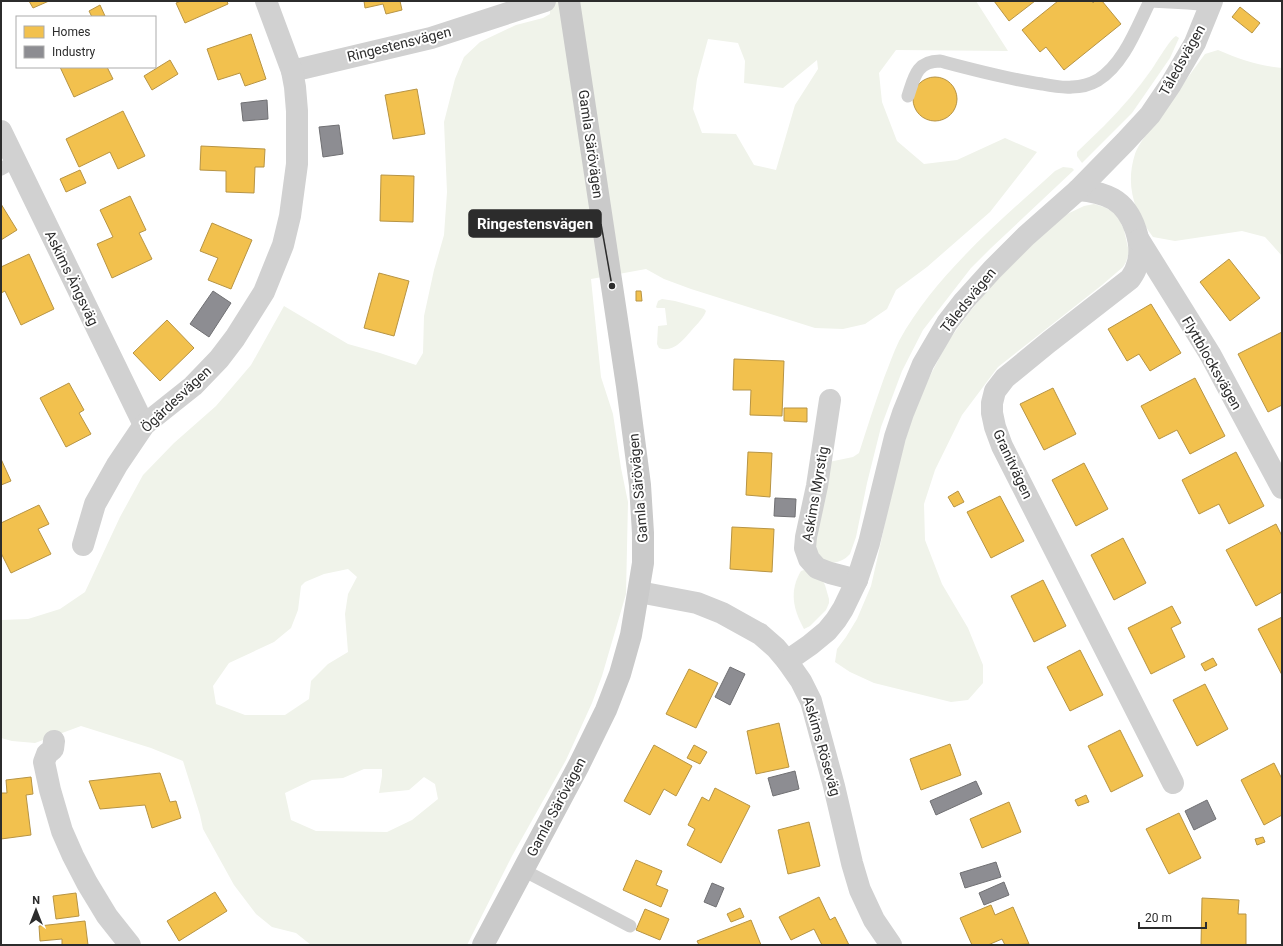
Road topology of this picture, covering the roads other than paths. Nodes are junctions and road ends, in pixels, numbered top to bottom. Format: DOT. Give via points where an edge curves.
graph roads {
  1 [pos="266,1"];
  2 [pos="569,1"];
  3 [pos="533,3"];
  4 [pos="1211,3"];
  5 [pos="292,71"];
  6 [pos="908,96"];
  7 [pos="1,131"];
  8 [pos="8,165"];
  9 [pos="1078,190"];
  10 [pos="1139,240"];
  11 [pos="830,400"];
  12 [pos="144,425"];
  13 [pos="1282,488"];
  14 [pos="83,545"];
  15 [pos="857,580"];
  16 [pos="639,592"];
  17 [pos="787,661"];
  18 [pos="54,741"];
  19 [pos="1173,783"];
  20 [pos="523,870"];
  21 [pos="630,926"];
  22 [pos="130,945"];
  23 [pos="483,945"];
  24 [pos="891,945"];
  1 -- 5 [label="street, Ögärdesvägen"];
  2 -- 16 [label="street, Gamla Särövägen" via="640,485 643,563"];
  3 -- 5 [label="street, Ringestensvägen" via="431,38"];
  4 -- 6 [label="lane" via="1150,1 1119,59 1098,80 1085,85 1074,88 1019,81 935,61 922,66 918,71"];
  4 -- 9 [label="street, Tåledsvägen" via="1195,43 1150,115"];
  5 -- 12 [label="street, Ögärdesvägen" via="297,111 294,191 283,245 268,284 253,311 218,359 193,386"];
  7 -- 8 [label="street, Askims Ängsväg"];
  8 -- 12 [label="street, Askims Ängsväg"];
  9 -- 10 [label="street, Granitvägen" via="1090,191 1115,200 1132,220"];
  9 -- 15 [label="street, Tåledsvägen" via="992,270 947,323 933,347 914,386 895,437"];
  10 -- 13 [label="street, Flyttblocksvägen" via="1210,354"];
  10 -- 19 [label="street, Granitvägen" via="1139,258 1130,279 1005,378 995,392 992,413 1002,446"];
  11 -- 15 [label="street, Askims Myrstig" via="805,548 809,559 817,568"];
  12 -- 14 [label="street, Ögärdesvägen" via="95,504"];
  15 -- 17 [label="street, Tåledsvägen" via="844,609 827,631"];
  16 -- 17 [label="street, Askims Röseväg" via="697,603 722,613 760,634"];
  16 -- 20 [label="street, Gamla Särövägen" via="620,674 606,710"];
  17 -- 24 [label="street, Askims Röseväg" via="811,701 860,890 874,920"];
  18 -- 22 [label="street" via="53,749 47,754 44,762 62,831 87,883 107,916"];
  20 -- 21 [label="lane"];
  20 -- 23 [label="street, Gamla Särövägen"];
}
